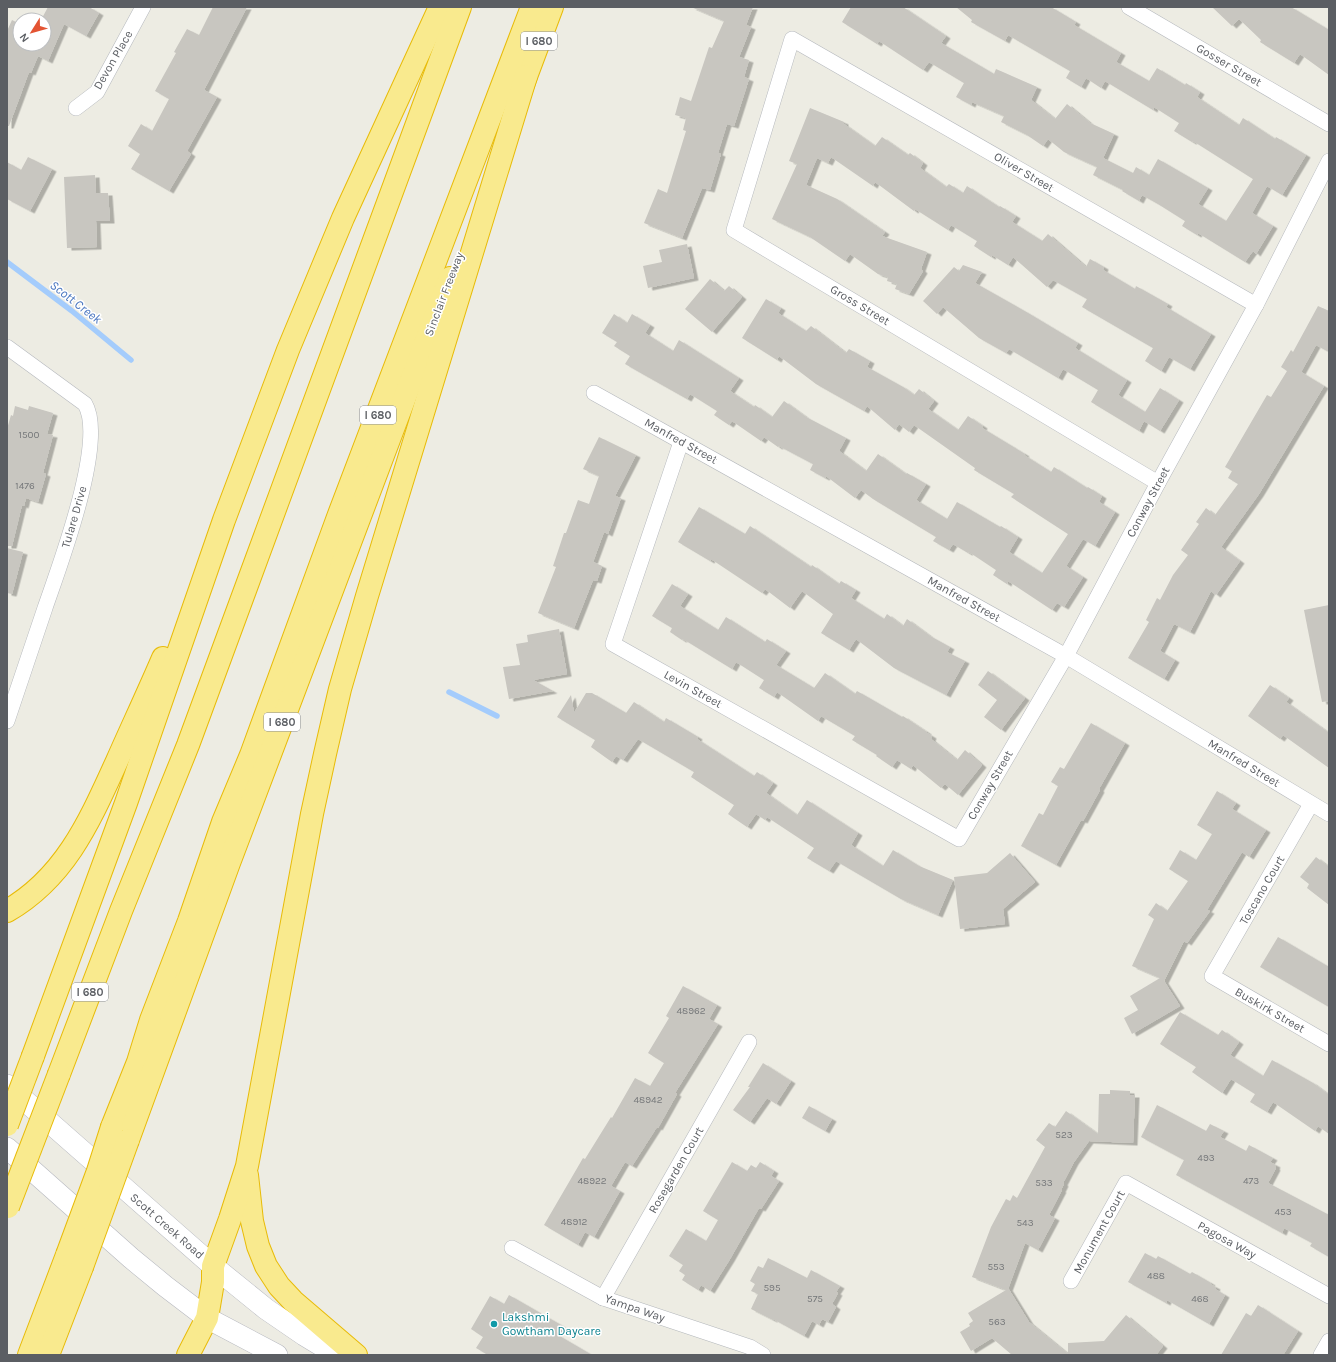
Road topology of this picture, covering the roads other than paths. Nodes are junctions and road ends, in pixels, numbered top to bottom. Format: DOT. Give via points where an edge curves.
graph roads {
  1 [pos="143,7"];
  2 [pos="440,7"];
  3 [pos="460,7"];
  4 [pos="532,7"];
  5 [pos="552,7"];
  6 [pos="1129,7"];
  7 [pos="792,39"];
  8 [pos="526,76"];
  9 [pos="76,108"];
  10 [pos="1329,124"];
  11 [pos="1329,161"];
  12 [pos="1256,305"];
  13 [pos="7,347"];
  14 [pos="594,393"];
  15 [pos="681,442"];
  16 [pos="1158,483"];
  17 [pos="224,520"];
  18 [pos="1066,656"];
  19 [pos="7,721"];
  20 [pos="1311,804"];
  21 [pos="1329,814"];
  22 [pos="959,838"];
  23 [pos="7,911"];
  24 [pos="1212,976"];
  25 [pos="749,1042"];
  26 [pos="1329,1044"];
  27 [pos="7,1085"];
  28 [pos="7,1125"];
  29 [pos="120,1134"];
  30 [pos="7,1148"];
  31 [pos="247,1166"];
  32 [pos="1126,1183"];
  33 [pos="7,1208"];
  34 [pos="512,1248"];
  35 [pos="74,1261"];
  36 [pos="212,1266"];
  37 [pos="1071,1281"];
  38 [pos="1329,1296"];
  39 [pos="603,1298"];
  40 [pos="206,1318"];
  41 [pos="1329,1341"];
  42 [pos="29,1355"];
  43 [pos="48,1355"];
  44 [pos="188,1355"];
  45 [pos="277,1355"];
  46 [pos="337,1355"];
  47 [pos="356,1355"];
  48 [pos="763,1355"];
  49 [pos="1321,1355"];
  1 -- 9 [label="street, Devon Place" via="97,92"];
  2 -- 17 [label="highway" via="317,278"];
  3 -- 33 [label="highway, I 680, bridge" via="188,745"];
  4 -- 29 [label="highway, I 680" via="338,517 251,755 223,822 151,1020"];
  5 -- 8 [label="highway, Sinclair Freeway / I 680"];
  6 -- 10 [label="street, Gosser Street"];
  7 -- 12 [label="street, Oliver Street"];
  7 -- 16 [label="street, Gross Street" via="734,230"];
  8 -- 29 [label="highway, Sinclair Freeway / I 680" via="228,863 166,1037"];
  8 -- 31 [label="highway" via="340,689 312,814"];
  11 -- 12 [label="street, Conway Street"];
  12 -- 16 [label="street, Conway Street"];
  13 -- 19 [label="street, Tulare Drive" via="85,404 90,411 91,429 88,461 76,517"];
  14 -- 15 [label="street, Manfred Street"];
  15 -- 18 [label="street, Manfred Street"];
  15 -- 22 [label="street, Levin Street" via="614,644"];
  16 -- 18 [label="street, Conway Street"];
  17 -- 23 [label="highway" via="86,828 54,873 28,897"];
  17 -- 28 [label="highway, bridge" via="126,803"];
  18 -- 20 [label="street, Manfred Street"];
  18 -- 22 [label="street, Conway Street"];
  20 -- 21 [label="street, Manfred Street"];
  20 -- 24 [label="street, Toscano Court"];
  24 -- 26 [label="street, Buskirk Street"];
  25 -- 39 [label="street, Rosegarden Court"];
  27 -- 36 [label="main road, Scott Creek Road"];
  29 -- 35 [label="highway, I 680, bridge"];
  30 -- 40 [label="main road" via="131,1258"];
  31 -- 36 [label="highway"];
  31 -- 47 [label="highway" via="252,1221 266,1266 293,1301"];
  32 -- 37 [label="street, Monument Court"];
  32 -- 38 [label="street, Pagosa Way"];
  34 -- 39 [label="street, Yampa Way"];
  35 -- 42 [label="highway, I 680"];
  35 -- 43 [label="highway, I 680"];
  36 -- 40 [label="highway" via="213,1282"];
  36 -- 46 [label="main road, Scott Creek Road" via="266,1309"];
  39 -- 48 [label="street, Yampa Way" via="750,1347"];
  40 -- 44 [label="highway"];
  40 -- 45 [label="main road"];
  41 -- 49 [label="street"];
}
